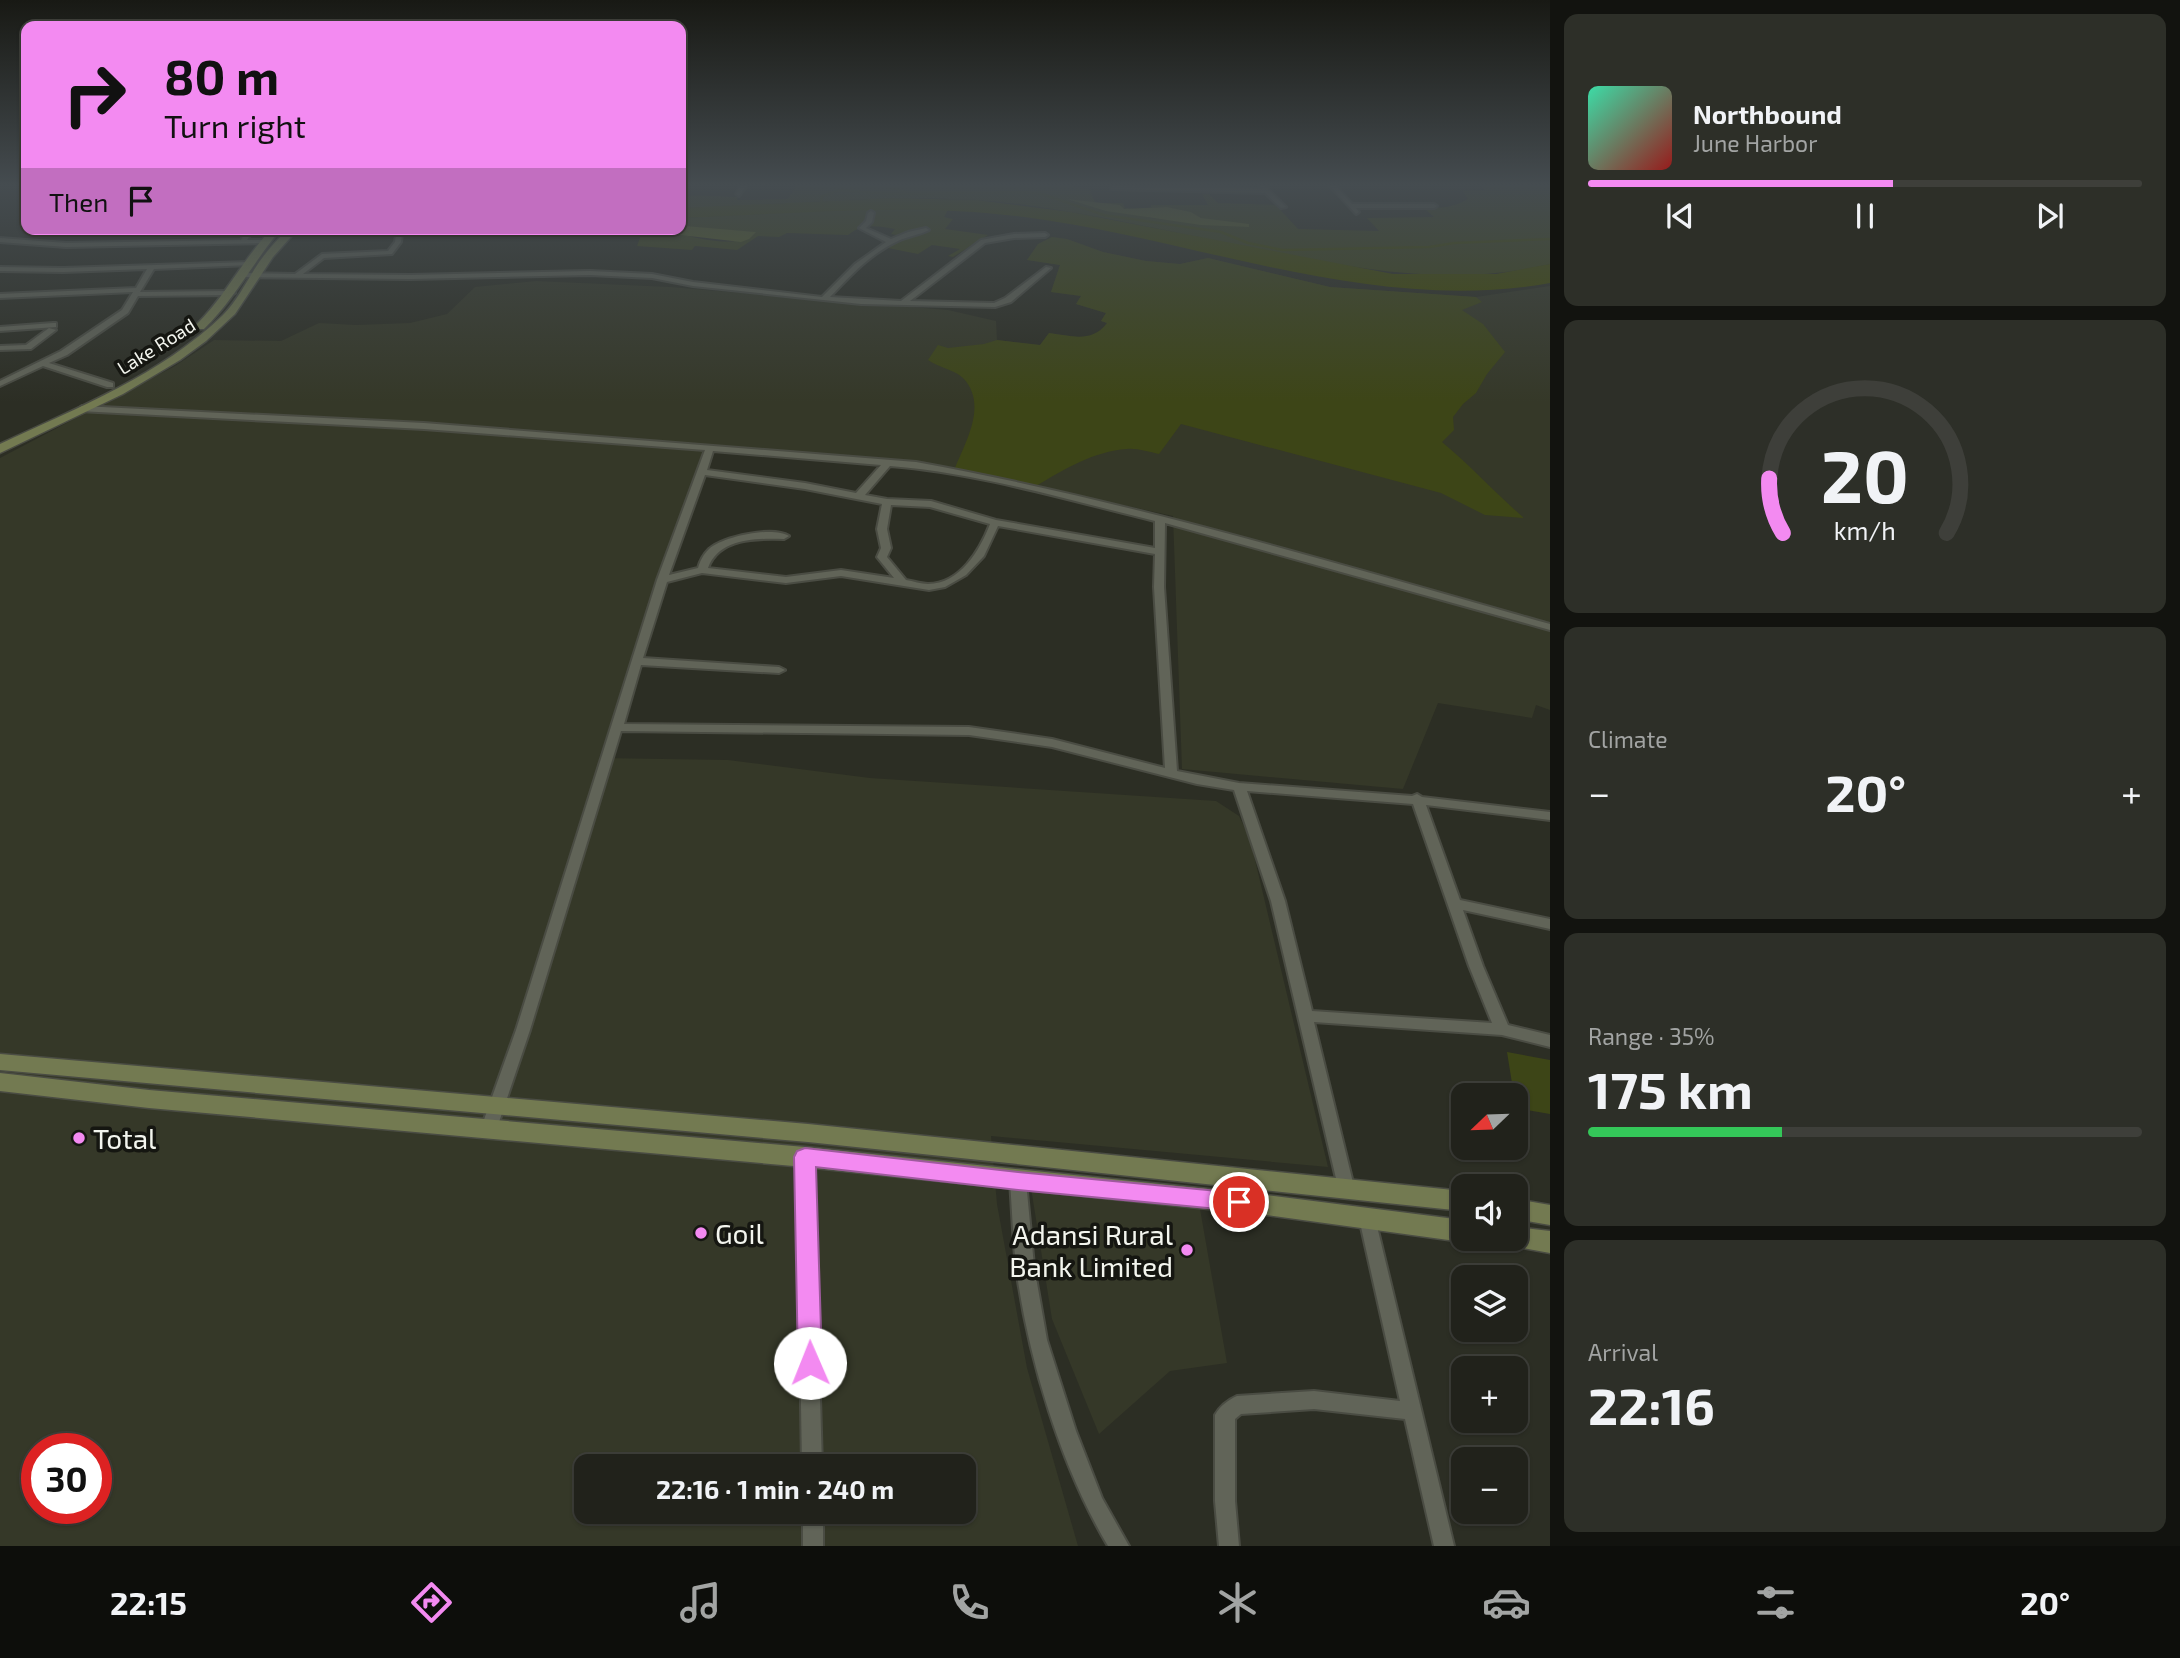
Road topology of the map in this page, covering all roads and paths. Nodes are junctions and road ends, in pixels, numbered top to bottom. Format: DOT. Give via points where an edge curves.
graph roads {
  1 [pos="255,258"];
  2 [pos="262,258"];
  3 [pos="318,258"];
  4 [pos="870,258"];
  5 [pos="961,258"];
  6 [pos="152,267"];
  7 [pos="1048,268"];
  8 [pos="0,269"];
  9 [pos="249,271"];
  10 [pos="297,275"];
  11 [pos="138,292"];
  12 [pos="231,293"];
  13 [pos="0,296"];
  14 [pos="824,299"];
  15 [pos="904,302"];
  16 [pos="0,329"];
  17 [pos="0,348"];
  18 [pos="44,364"];
  19 [pos="0,384"];
  20 [pos="110,385"];
  21 [pos="82,409"];
  22 [pos="0,440"];
  23 [pos="710,448"];
  24 [pos="0,449"];
  25 [pos="887,463"];
  26 [pos="703,472"];
  27 [pos="859,496"];
  28 [pos="887,502"];
  29 [pos="1160,519"];
  30 [pos="995,523"];
  31 [pos="784,536"];
  32 [pos="1160,552"];
  33 [pos="702,570"];
  34 [pos="662,580"];
  35 [pos="901,581"];
  36 [pos="1550,627"];
  37 [pos="636,661"];
  38 [pos="779,670"];
  39 [pos="617,727"];
  40 [pos="1171,772"];
  41 [pos="1239,787"];
  42 [pos="1417,798"];
  43 [pos="1550,816"];
  44 [pos="1455,904"];
  45 [pos="1550,924"];
  46 [pos="1306,1016"];
  47 [pos="1502,1029"];
  48 [pos="1550,1041"];
  49 [pos="0,1062"];
  50 [pos="0,1083"];
  51 [pos="493,1117"];
  52 [pos="805,1157"];
  53 [pos="1018,1181"];
  54 [pos="1346,1187"];
  55 [pos="1451,1200"];
  56 [pos="1528,1211"];
  57 [pos="1550,1215"];
  58 [pos="1367,1218"];
  59 [pos="1451,1229"];
  60 [pos="1528,1239"];
  61 [pos="1550,1242"];
  62 [pos="1411,1411"];
  63 [pos="812,1454"];
  64 [pos="813,1524"];
  65 [pos="813,1546"];
  66 [pos="1119,1546"];
  67 [pos="1229,1546"];
  68 [pos="1444,1546"];
  1 -- 9 [label="main road, Lake Road"];
  2 -- 9 [label="main road, Lake Road"];
  3 -- 10 [label="street"];
  4 -- 14 [label="street"];
  5 -- 15 [label="street"];
  6 -- 8 [label="street"];
  6 -- 9 [label="street"];
  6 -- 11 [label="street"];
  7 -- 15 [label="street" via="1008,300 995,304"];
  9 -- 10 [label="street"];
  9 -- 12 [label="main road, Lake Road"];
  9 -- 21 [label="main road, Lake Road" via="236,308 198,341"];
  10 -- 14 [label="street" via="653,275"];
  11 -- 12 [label="street"];
  11 -- 13 [label="street"];
  11 -- 18 [label="street" via="125,311"];
  12 -- 20 [label="main road, Lake Road" via="181,343"];
  14 -- 15 [label="street"];
  16 -- 17 [label="street" via="53,327 28,347"];
  18 -- 19 [label="street"];
  18 -- 20 [label="street"];
  20 -- 22 [label="main road, Lake Road"];
  21 -- 23 [label="street" via="424,426"];
  21 -- 24 [label="main road, Lake Road"];
  23 -- 25 [label="street"];
  23 -- 26 [label="street"];
  25 -- 27 [label="street"];
  25 -- 29 [label="street" via="972,475"];
  26 -- 27 [label="street"];
  26 -- 34 [label="street"];
  27 -- 28 [label="street"];
  28 -- 30 [label="street" via="930,504"];
  28 -- 35 [label="street" via="882,557"];
  29 -- 32 [label="street"];
  29 -- 36 [label="street"];
  30 -- 32 [label="street"];
  30 -- 35 [label="street" via="987,545 958,579 929,587"];
  31 -- 33 [label="street" via="733,541 706,557"];
  32 -- 40 [label="street"];
  33 -- 34 [label="street"];
  33 -- 35 [label="street" via="786,580 841,573"];
  34 -- 37 [label="street"];
  37 -- 38 [label="street"];
  37 -- 39 [label="street"];
  39 -- 40 [label="street" via="969,731 1052,743"];
  39 -- 51 [label="street"];
  40 -- 41 [label="street"];
  41 -- 42 [label="street"];
  41 -- 46 [label="street" via="1278,901"];
  42 -- 43 [label="street"];
  42 -- 44 [label="street"];
  44 -- 45 [label="street"];
  44 -- 47 [label="street"];
  46 -- 47 [label="street"];
  46 -- 54 [label="street"];
  47 -- 48 [label="street"];
  49 -- 51 [label="main road"];
  50 -- 51 [label="main road" via="149,1099"];
  51 -- 52 [label="main road"];
  51 -- 54 [label="main road" via="808,1133"];
  52 -- 53 [label="main road"];
  52 -- 63 [label="street"];
  53 -- 58 [label="main road"];
  53 -- 66 [label="street" via="1038,1340 1094,1504"];
  54 -- 55 [label="main road"];
  56 -- 57 [label="main road"];
  58 -- 59 [label="main road"];
  58 -- 62 [label="street"];
  60 -- 61 [label="main road"];
  62 -- 67 [label="street" via="1314,1399 1237,1405 1225,1415"];
  62 -- 68 [label="street"];
  64 -- 65 [label="street"];
}
